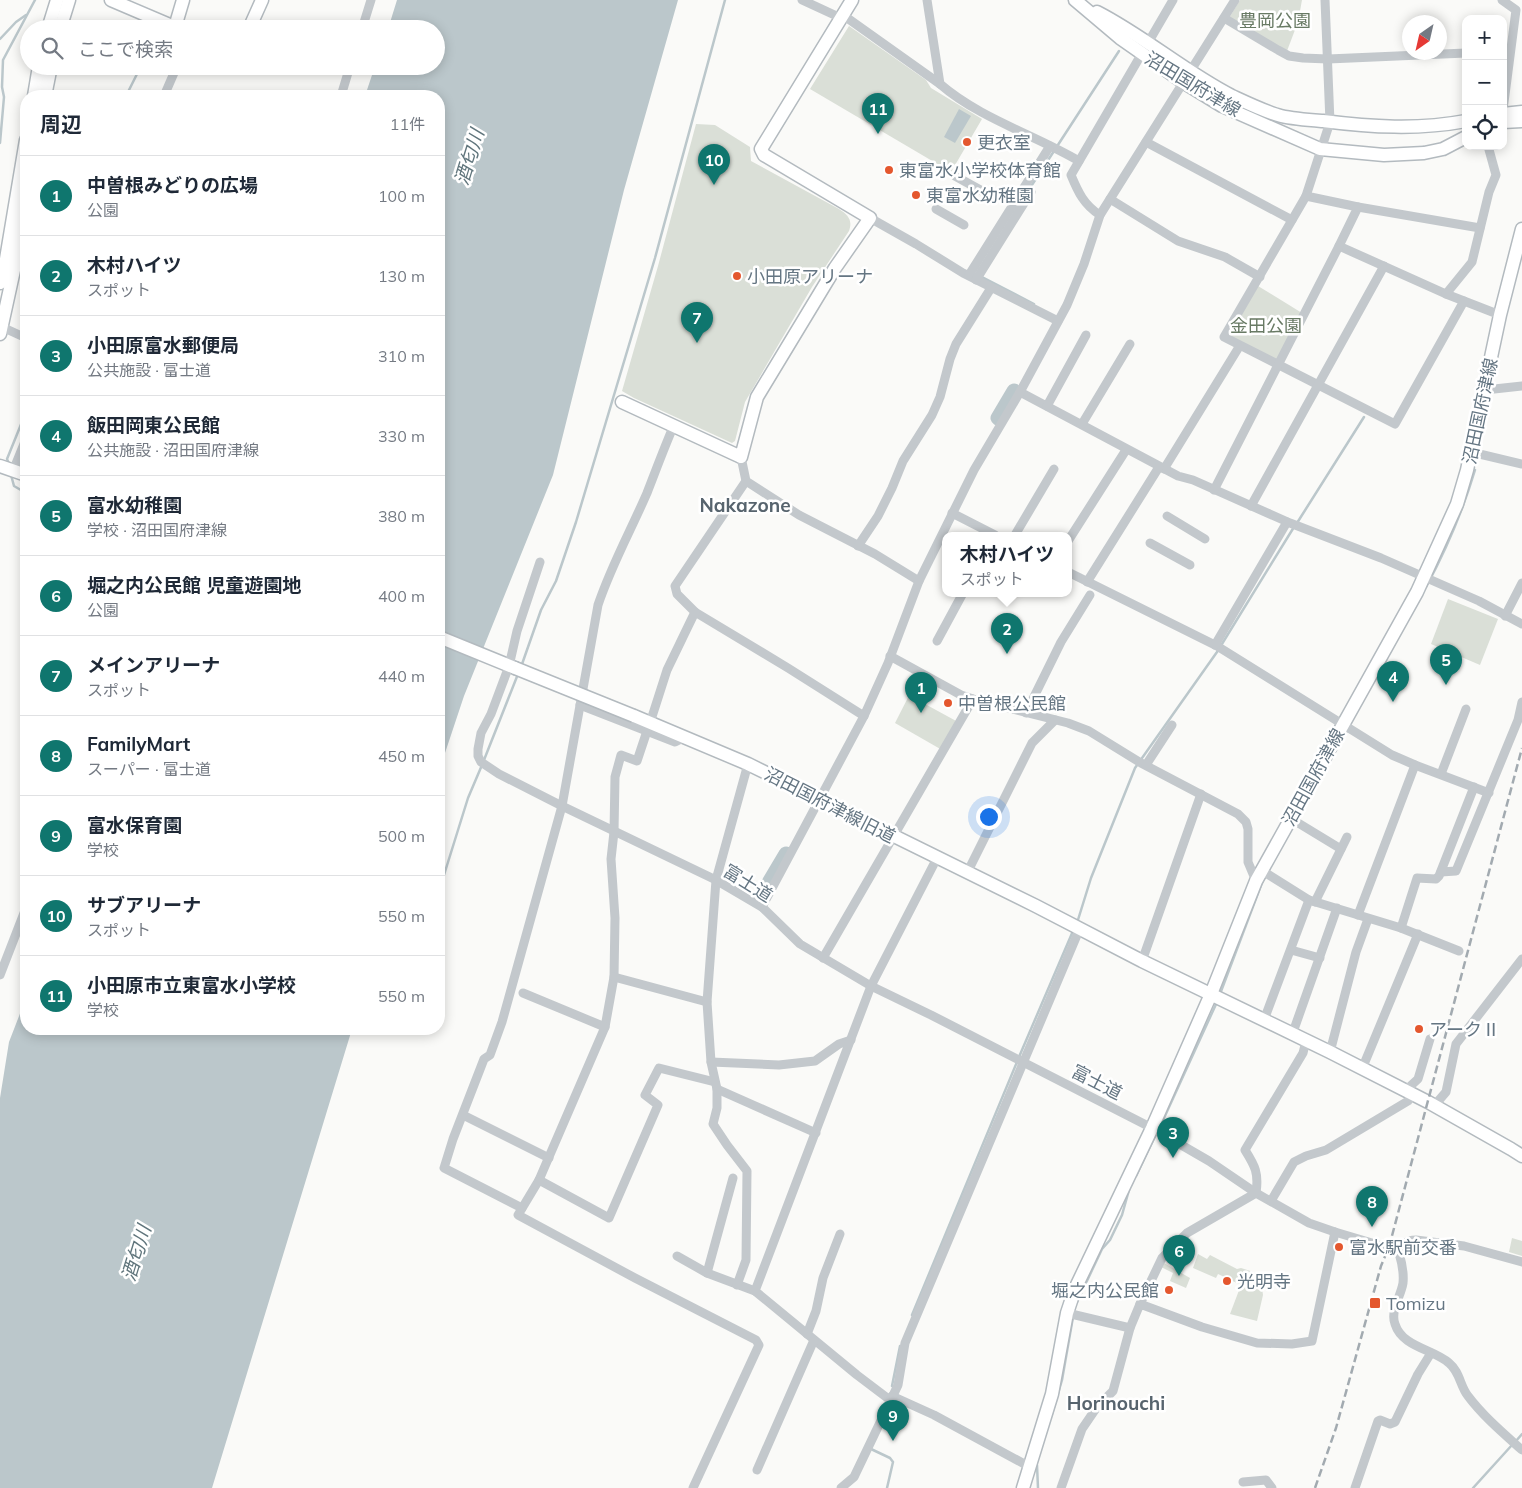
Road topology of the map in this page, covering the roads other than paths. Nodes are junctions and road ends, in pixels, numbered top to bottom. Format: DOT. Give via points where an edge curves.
graph roads {
  1 [pos="57,0"];
  2 [pos="69,0"];
  3 [pos="111,0"];
  4 [pos="182,0"];
  5 [pos="262,0"];
  6 [pos="371,0"];
  7 [pos="802,0"];
  8 [pos="852,0"];
  9 [pos="927,0"];
  10 [pos="1173,0"];
  11 [pos="1235,0"];
  12 [pos="1325,0"];
  13 [pos="1502,0"];
  14 [pos="1076,1"];
  15 [pos="842,17"];
  16 [pos="1224,18"];
  17 [pos="51,20"];
  18 [pos="63,20"];
  19 [pos="158,20"];
  20 [pos="178,20"];
  21 [pos="253,20"];
  22 [pos="365,20"];
  23 [pos="1145,49"];
  24 [pos="1508,52"];
  25 [pos="1462,53"];
  26 [pos="1328,59"];
  27 [pos="1190,71"];
  28 [pos="38,75"];
  29 [pos="49,75"];
  30 [pos="173,75"];
  31 [pos="347,75"];
  32 [pos="1183,82"];
  33 [pos="940,84"];
  34 [pos="35,90"];
  35 [pos="46,90"];
  36 [pos="167,90"];
  37 [pos="343,90"];
  38 [pos="1503,105"];
  39 [pos="1522,112"];
  40 [pos="1507,114"];
  41 [pos="1330,122"];
  42 [pos="1462,122"];
  43 [pos="1507,122"];
  44 [pos="1522,122"];
  45 [pos="1462,139"];
  46 [pos="1146,142"];
  47 [pos="1050,146"];
  48 [pos="1320,149"];
  49 [pos="1489,150"];
  50 [pos="1079,161"];
  51 [pos="20,176"];
  52 [pos="955,176"];
  53 [pos="984,192"];
  54 [pos="1031,192"];
  55 [pos="1306,196"];
  56 [pos="1110,198"];
  57 [pos="1358,207"];
  58 [pos="936,209"];
  59 [pos="1100,215"];
  60 [pos="870,218"];
  61 [pos="1292,220"];
  62 [pos="964,225"];
  63 [pos="1480,228"];
  64 [pos="1522,228"];
  65 [pos="20,237"];
  66 [pos="1339,246"];
  67 [pos="1384,266"];
  68 [pos="975,276"];
  69 [pos="1260,277"];
  70 [pos="0,283"];
  71 [pos="991,288"];
  72 [pos="1446,294"];
  73 [pos="1464,300"];
  74 [pos="1500,315"];
  75 [pos="1058,322"];
  76 [pos="1,330"];
  77 [pos="1086,335"];
  78 [pos="20,336"];
  79 [pos="1130,344"];
  80 [pos="1240,347"];
  81 [pos="1279,365"];
  82 [pos="1318,386"];
  83 [pos="1522,386"];
  84 [pos="1485,390"];
  85 [pos="1020,392"];
  86 [pos="622,402"];
  87 [pos="1047,406"];
  88 [pos="1082,424"];
  89 [pos="674,425"];
  90 [pos="1126,450"];
  91 [pos="1471,452"];
  92 [pos="20,453"];
  93 [pos="741,457"];
  94 [pos="1522,464"];
  95 [pos="0,466"];
  96 [pos="1161,468"];
  97 [pos="1054,469"];
  98 [pos="13,470"];
  99 [pos="20,473"];
  100 [pos="746,481"];
  101 [pos="1214,490"];
  102 [pos="1251,506"];
  103 [pos="952,514"];
  104 [pos="1167,516"];
  105 [pos="1292,524"];
  106 [pos="943,532"];
  107 [pos="989,532"];
  108 [pos="1017,532"];
  109 [pos="942,534"];
  110 [pos="1072,535"];
  111 [pos="1205,538"];
  112 [pos="1150,544"];
  113 [pos="858,546"];
  114 [pos="540,562"];
  115 [pos="1190,566"];
  116 [pos="1072,574"];
  117 [pos="1424,578"];
  118 [pos="919,581"];
  119 [pos="1087,582"];
  120 [pos="1522,583"];
  121 [pos="1090,595"];
  122 [pos="962,597"];
  123 [pos="695,612"];
  124 [pos="1505,616"];
  125 [pos="1522,624"];
  126 [pos="445,640"];
  127 [pos="937,641"];
  128 [pos="1218,647"];
  129 [pos="890,656"];
  130 [pos="512,667"];
  131 [pos="973,699"];
  132 [pos="1522,702"];
  133 [pos="580,705"];
  134 [pos="1466,709"];
  135 [pos="1026,713"];
  136 [pos="864,716"];
  137 [pos="1055,720"];
  138 [pos="1172,725"];
  139 [pos="1343,725"];
  140 [pos="649,727"];
  141 [pos="1141,763"];
  142 [pos="748,764"];
  143 [pos="1415,765"];
  144 [pos="1441,774"];
  145 [pos="1474,787"];
  146 [pos="1489,793"];
  147 [pos="1201,794"];
  148 [pos="820,800"];
  149 [pos="562,806"];
  150 [pos="1290,818"];
  151 [pos="614,832"];
  152 [pos="893,837"];
  153 [pos="1347,837"];
  154 [pos="1341,849"];
  155 [pos="936,858"];
  156 [pos="1441,872"];
  157 [pos="967,873"];
  158 [pos="1259,876"];
  159 [pos="716,880"];
  160 [pos="1312,901"];
  161 [pos="762,908"];
  162 [pos="1337,908"];
  163 [pos="1358,915"];
  164 [pos="1368,919"];
  165 [pos="20,923"];
  166 [pos="1075,926"];
  167 [pos="1401,928"];
  168 [pos="1418,934"];
  169 [pos="1291,950"];
  170 [pos="1459,951"];
  171 [pos="823,958"];
  172 [pos="1320,958"];
  173 [pos="1522,959"];
  174 [pos="1142,961"];
  175 [pos="0,975"];
  176 [pos="614,977"];
  177 [pos="871,986"];
  178 [pos="523,993"];
  179 [pos="1211,994"];
  180 [pos="707,1002"];
  181 [pos="1264,1020"];
  182 [pos="605,1027"];
  183 [pos="1292,1035"];
  184 [pos="1430,1039"];
  185 [pos="851,1040"];
  186 [pos="1306,1041"];
  187 [pos="1330,1052"];
  188 [pos="1020,1060"];
  189 [pos="711,1062"];
  190 [pos="1362,1069"];
  191 [pos="716,1085"];
  192 [pos="1409,1092"];
  193 [pos="1434,1106"];
  194 [pos="463,1115"];
  195 [pos="1156,1130"];
  196 [pos="816,1133"];
  197 [pos="1522,1156"];
  198 [pos="549,1158"];
  199 [pos="733,1178"];
  200 [pos="539,1180"];
  201 [pos="1256,1192"];
  202 [pos="1271,1201"];
  203 [pos="522,1208"];
  204 [pos="1335,1232"];
  205 [pos="840,1234"];
  206 [pos="1399,1253"];
  207 [pos="677,1256"];
  208 [pos="1522,1262"];
  209 [pos="707,1272"];
  210 [pos="737,1285"];
  211 [pos="755,1291"];
  212 [pos="1140,1304"];
  213 [pos="1071,1314"];
  214 [pos="1130,1328"];
  215 [pos="811,1337"];
  216 [pos="1431,1353"];
  217 [pos="891,1398"];
  218 [pos="1517,1445"];
  219 [pos="1028,1466"];
  220 [pos="757,1470"];
  221 [pos="1243,1482"];
  222 [pos="693,1488"];
  223 [pos="841,1488"];
  224 [pos="1023,1488"];
  225 [pos="1061,1488"];
  226 [pos="1272,1488"];
  227 [pos="1355,1488"];
  1 -- 17 [label="main road"];
  2 -- 18 [label="main road"];
  3 -- 19 [label="main road"];
  4 -- 20 [label="main road"];
  5 -- 21 [label="main road"];
  6 -- 22 [label="street"];
  7 -- 15 [label="street"];
  8 -- 15 [label="main road"];
  9 -- 33 [label="street"];
  10 -- 23 [label="street"];
  11 -- 16 [label="street"];
  12 -- 26 [label="street"];
  13 -- 24 [label="street" via="1516,10"];
  14 -- 23 [label="main road, 沼田国府津線" via="1118,23"];
  14 -- 23 [label="main road, 沼田国府津線" via="1117,42"];
  15 -- 33 [label="street"];
  15 -- 60 [label="main road" via="761,149 764,155"];
  16 -- 26 [label="street" via="1289,56"];
  16 -- 27 [label="street"];
  23 -- 27 [label="main road, 沼田国府津線"];
  23 -- 32 [label="main road, 沼田国府津線"];
  23 -- 50 [label="street"];
  24 -- 38 [label="street"];
  25 -- 26 [label="street"];
  26 -- 41 [label="street"];
  27 -- 32 [label="street"];
  27 -- 41 [label="main road, 沼田国府津線" via="1232,96 1280,116"];
  28 -- 34 [label="main road"];
  29 -- 35 [label="main road"];
  30 -- 36 [label="street"];
  31 -- 37 [label="street"];
  32 -- 46 [label="street"];
  32 -- 48 [label="main road, 沼田国府津線" via="1222,106"];
  33 -- 47 [label="street" via="989,115"];
  39 -- 40 [label="main road"];
  41 -- 42 [label="main road, 沼田国府津線" via="1398,128"];
  41 -- 48 [label="street"];
  43 -- 44 [label="main road"];
  45 -- 48 [label="main road, 沼田国府津線" via="1443,149 1424,153 1384,155"];
  46 -- 56 [label="street"];
  46 -- 61 [label="street"];
  47 -- 50 [label="street"];
  47 -- 68 [label="street"];
  48 -- 55 [label="street"];
  49 -- 63 [label="street" via="1496,175"];
  50 -- 59 [label="street" via="1070,175 1080,197"];
  51 -- 70 [label="main road"];
  52 -- 53 [label="street"];
  54 -- 68 [label="street"];
  55 -- 57 [label="street"];
  55 -- 61 [label="street"];
  56 -- 59 [label="street"];
  56 -- 69 [label="street" via="1178,241 1225,257"];
  57 -- 63 [label="street"];
  57 -- 66 [label="street"];
  58 -- 62 [label="street"];
  59 -- 75 [label="street" via="1084,264"];
  60 -- 68 [label="street"];
  60 -- 93 [label="main road" via="835,268 756,397"];
  61 -- 69 [label="street"];
  63 -- 72 [label="street" via="1472,262"];
  64 -- 74 [label="main road, 沼田国府津線"];
  65 -- 76 [label="main road"];
  66 -- 67 [label="street"];
  66 -- 81 [label="street"];
  67 -- 72 [label="street"];
  67 -- 82 [label="street"];
  68 -- 71 [label="street"];
  69 -- 80 [label="street" via="1224,337"];
  71 -- 75 [label="street" via="1034,305"];
  71 -- 113 [label="street" via="956,344 932,415 903,461 878,516"];
  72 -- 73 [label="street"];
  73 -- 74 [label="street"];
  73 -- 82 [label="street" via="1395,424"];
  74 -- 84 [label="main road, 沼田国府津線"];
  75 -- 85 [label="street"];
  76 -- 78 [label="street"];
  77 -- 87 [label="street"];
  79 -- 88 [label="street"];
  80 -- 81 [label="street"];
  80 -- 96 [label="street"];
  81 -- 82 [label="street"];
  81 -- 101 [label="street"];
  82 -- 102 [label="street"];
  83 -- 84 [label="street"];
  84 -- 91 [label="main road, 沼田国府津線"];
  85 -- 87 [label="street"];
  85 -- 103 [label="street"];
  86 -- 89 [label="main road"];
  87 -- 88 [label="street"];
  88 -- 90 [label="street"];
  89 -- 93 [label="main road"];
  89 -- 133 [label="street" via="604,587"];
  90 -- 96 [label="street"];
  90 -- 110 [label="street"];
  91 -- 94 [label="street"];
  91 -- 117 [label="main road, 沼田国府津線" via="1457,504"];
  92 -- 98 [label="street"];
  93 -- 100 [label="street"];
  95 -- 98 [label="main road"];
  96 -- 101 [label="street"];
  96 -- 119 [label="street"];
  97 -- 108 [label="street"];
  98 -- 99 [label="main road"];
  100 -- 113 [label="street" via="799,515"];
  100 -- 123 [label="street" via="675,586 677,594"];
  101 -- 102 [label="street"];
  102 -- 105 [label="street"];
  103 -- 106 [label="street"];
  103 -- 107 [label="street"];
  104 -- 111 [label="street"];
  105 -- 117 [label="street"];
  105 -- 128 [label="street"];
  109 -- 118 [label="street"];
  112 -- 115 [label="street"];
  113 -- 118 [label="street"];
  114 -- 130 [label="street" via="517,631"];
  116 -- 119 [label="street"];
  117 -- 124 [label="street" via="1479,601"];
  117 -- 139 [label="main road, 沼田国府津線"];
  118 -- 129 [label="street"];
  119 -- 128 [label="street"];
  120 -- 124 [label="street"];
  121 -- 135 [label="street" via="1061,642"];
  122 -- 127 [label="street"];
  123 -- 136 [label="street"];
  123 -- 140 [label="street" via="667,670"];
  124 -- 125 [label="street"];
  126 -- 130 [label="main road, 沼田国府津線旧道"];
  128 -- 139 [label="street"];
  129 -- 131 [label="street"];
  129 -- 136 [label="street"];
  130 -- 140 [label="main road, 沼田国府津線旧道, bridge" via="634,716"];
  130 -- 149 [label="street, 富士道" via="481,732 478,756 492,770"];
  131 -- 135 [label="street"];
  131 -- 152 [label="street"];
  132 -- 146 [label="street"];
  133 -- 140 [label="street"];
  133 -- 149 [label="street"];
  134 -- 144 [label="street"];
  135 -- 137 [label="street"];
  136 -- 148 [label="street"];
  137 -- 141 [label="street" via="1088,731"];
  137 -- 157 [label="street" via="1032,743"];
  138 -- 141 [label="street"];
  139 -- 143 [label="street"];
  139 -- 150 [label="main road, 沼田国府津線"];
  140 -- 142 [label="main road, 沼田国府津線旧道" via="685,736"];
  140 -- 151 [label="street" via="637,761 621,755 616,777"];
  141 -- 147 [label="street"];
  142 -- 148 [label="main road, 沼田国府津線旧道"];
  142 -- 159 [label="street"];
  143 -- 144 [label="street"];
  143 -- 163 [label="street"];
  144 -- 145 [label="street"];
  145 -- 146 [label="street"];
  145 -- 156 [label="street"];
  146 -- 156 [label="street" via="1456,871"];
  147 -- 158 [label="street" via="1238,814 1246,822 1248,862"];
  147 -- 174 [label="street"];
  148 -- 152 [label="main road, 沼田国府津線旧道"];
  148 -- 161 [label="street"];
  149 -- 151 [label="street, 富士道"];
  149 -- 194 [label="street" via="502,1022"];
  150 -- 154 [label="street"];
  150 -- 158 [label="main road, 沼田国府津線"];
  151 -- 159 [label="street, 富士道"];
  151 -- 176 [label="street" via="611,859"];
  152 -- 155 [label="main road, 沼田国府津線旧道"];
  152 -- 171 [label="street"];
  153 -- 154 [label="street"];
  154 -- 160 [label="street"];
  155 -- 157 [label="main road, 沼田国府津線旧道"];
  155 -- 177 [label="street"];
  156 -- 167 [label="street" via="1436,879 1417,878"];
  157 -- 166 [label="main road, 沼田国府津線旧道"];
  158 -- 160 [label="street"];
  158 -- 179 [label="main road, 沼田国府津線"];
  159 -- 161 [label="street, 富士道"];
  159 -- 180 [label="street"];
  160 -- 162 [label="street"];
  160 -- 169 [label="street"];
  161 -- 171 [label="street, 富士道" via="800,944"];
  162 -- 163 [label="street"];
  162 -- 172 [label="street"];
  163 -- 164 [label="street"];
  164 -- 167 [label="street"];
  164 -- 187 [label="street"];
  165 -- 175 [label="street"];
  166 -- 174 [label="main road, 沼田国府津線旧道"];
  166 -- 188 [label="street"];
  167 -- 168 [label="street"];
  168 -- 170 [label="street"];
  168 -- 190 [label="street"];
  169 -- 172 [label="street"];
  169 -- 181 [label="street"];
  171 -- 177 [label="street, 富士道"];
  172 -- 183 [label="street"];
  173 -- 193 [label="street" via="1456,1044 1446,1092"];
  174 -- 179 [label="main road, 沼田国府津線旧道"];
  176 -- 180 [label="street"];
  176 -- 182 [label="street"];
  177 -- 185 [label="street"];
  177 -- 188 [label="street, 富士道"];
  178 -- 182 [label="street"];
  179 -- 181 [label="main road"];
  179 -- 195 [label="main road, 沼田国府津線"];
  180 -- 189 [label="street"];
  181 -- 183 [label="main road"];
  182 -- 198 [label="street"];
  183 -- 186 [label="main road"];
  184 -- 192 [label="street" via="1418,1078"];
  185 -- 189 [label="street" via="839,1044 815,1061 779,1065"];
  185 -- 196 [label="street"];
  186 -- 187 [label="main road"];
  186 -- 201 [label="street" via="1303,1054 1245,1150 1255,1166"];
  187 -- 190 [label="main road"];
  188 -- 195 [label="street, 富士道"];
  188 -- 217 [label="street" via="905,1343 898,1385"];
  189 -- 191 [label="street"];
  190 -- 192 [label="main road"];
  191 -- 196 [label="street"];
  191 -- 200 [label="street" via="659,1068 645,1095 658,1105 609,1218"];
  191 -- 210 [label="street" via="717,1108 713,1124 747,1171 746,1260"];
  192 -- 193 [label="main road"];
  192 -- 202 [label="street" via="1408,1102 1326,1150 1294,1162"];
  193 -- 197 [label="main road"];
  194 -- 198 [label="street"];
  194 -- 203 [label="street" via="444,1168"];
  195 -- 201 [label="street, 富士道"];
  195 -- 213 [label="main road, 沼田国府津線" via="1075,1289"];
  196 -- 211 [label="street"];
  198 -- 200 [label="street"];
  199 -- 209 [label="street"];
  200 -- 203 [label="street"];
  201 -- 202 [label="street, 富士道"];
  201 -- 212 [label="street" via="1187,1233 1162,1258"];
  202 -- 204 [label="street, 富士道" via="1309,1223"];
  203 -- 222 [label="street" via="518,1215 756,1340 759,1345"];
  204 -- 206 [label="street, 富士道" via="1388,1246"];
  204 -- 212 [label="street" via="1312,1341 1257,1343"];
  205 -- 215 [label="street" via="823,1278"];
  206 -- 208 [label="street" via="1404,1243 1416,1240 1464,1246"];
  206 -- 216 [label="street" via="1403,1273 1393,1318 1395,1325 1400,1334"];
  207 -- 209 [label="street"];
  209 -- 210 [label="street"];
  210 -- 211 [label="street"];
  211 -- 215 [label="street"];
  212 -- 214 [label="street"];
  213 -- 214 [label="street"];
  213 -- 219 [label="main road, 沼田国府津線" via="1052,1394"];
  214 -- 225 [label="street" via="1113,1391 1082,1429"];
  215 -- 217 [label="street"];
  215 -- 220 [label="street"];
  216 -- 218 [label="street" via="1449,1362 1466,1394"];
  216 -- 227 [label="street" via="1395,1422 1378,1421"];
  217 -- 219 [label="street" via="934,1415"];
  217 -- 223 [label="street" via="854,1477"];
  219 -- 224 [label="main road, 沼田国府津線"];
  221 -- 226 [label="street" via="1266,1480"];
}
